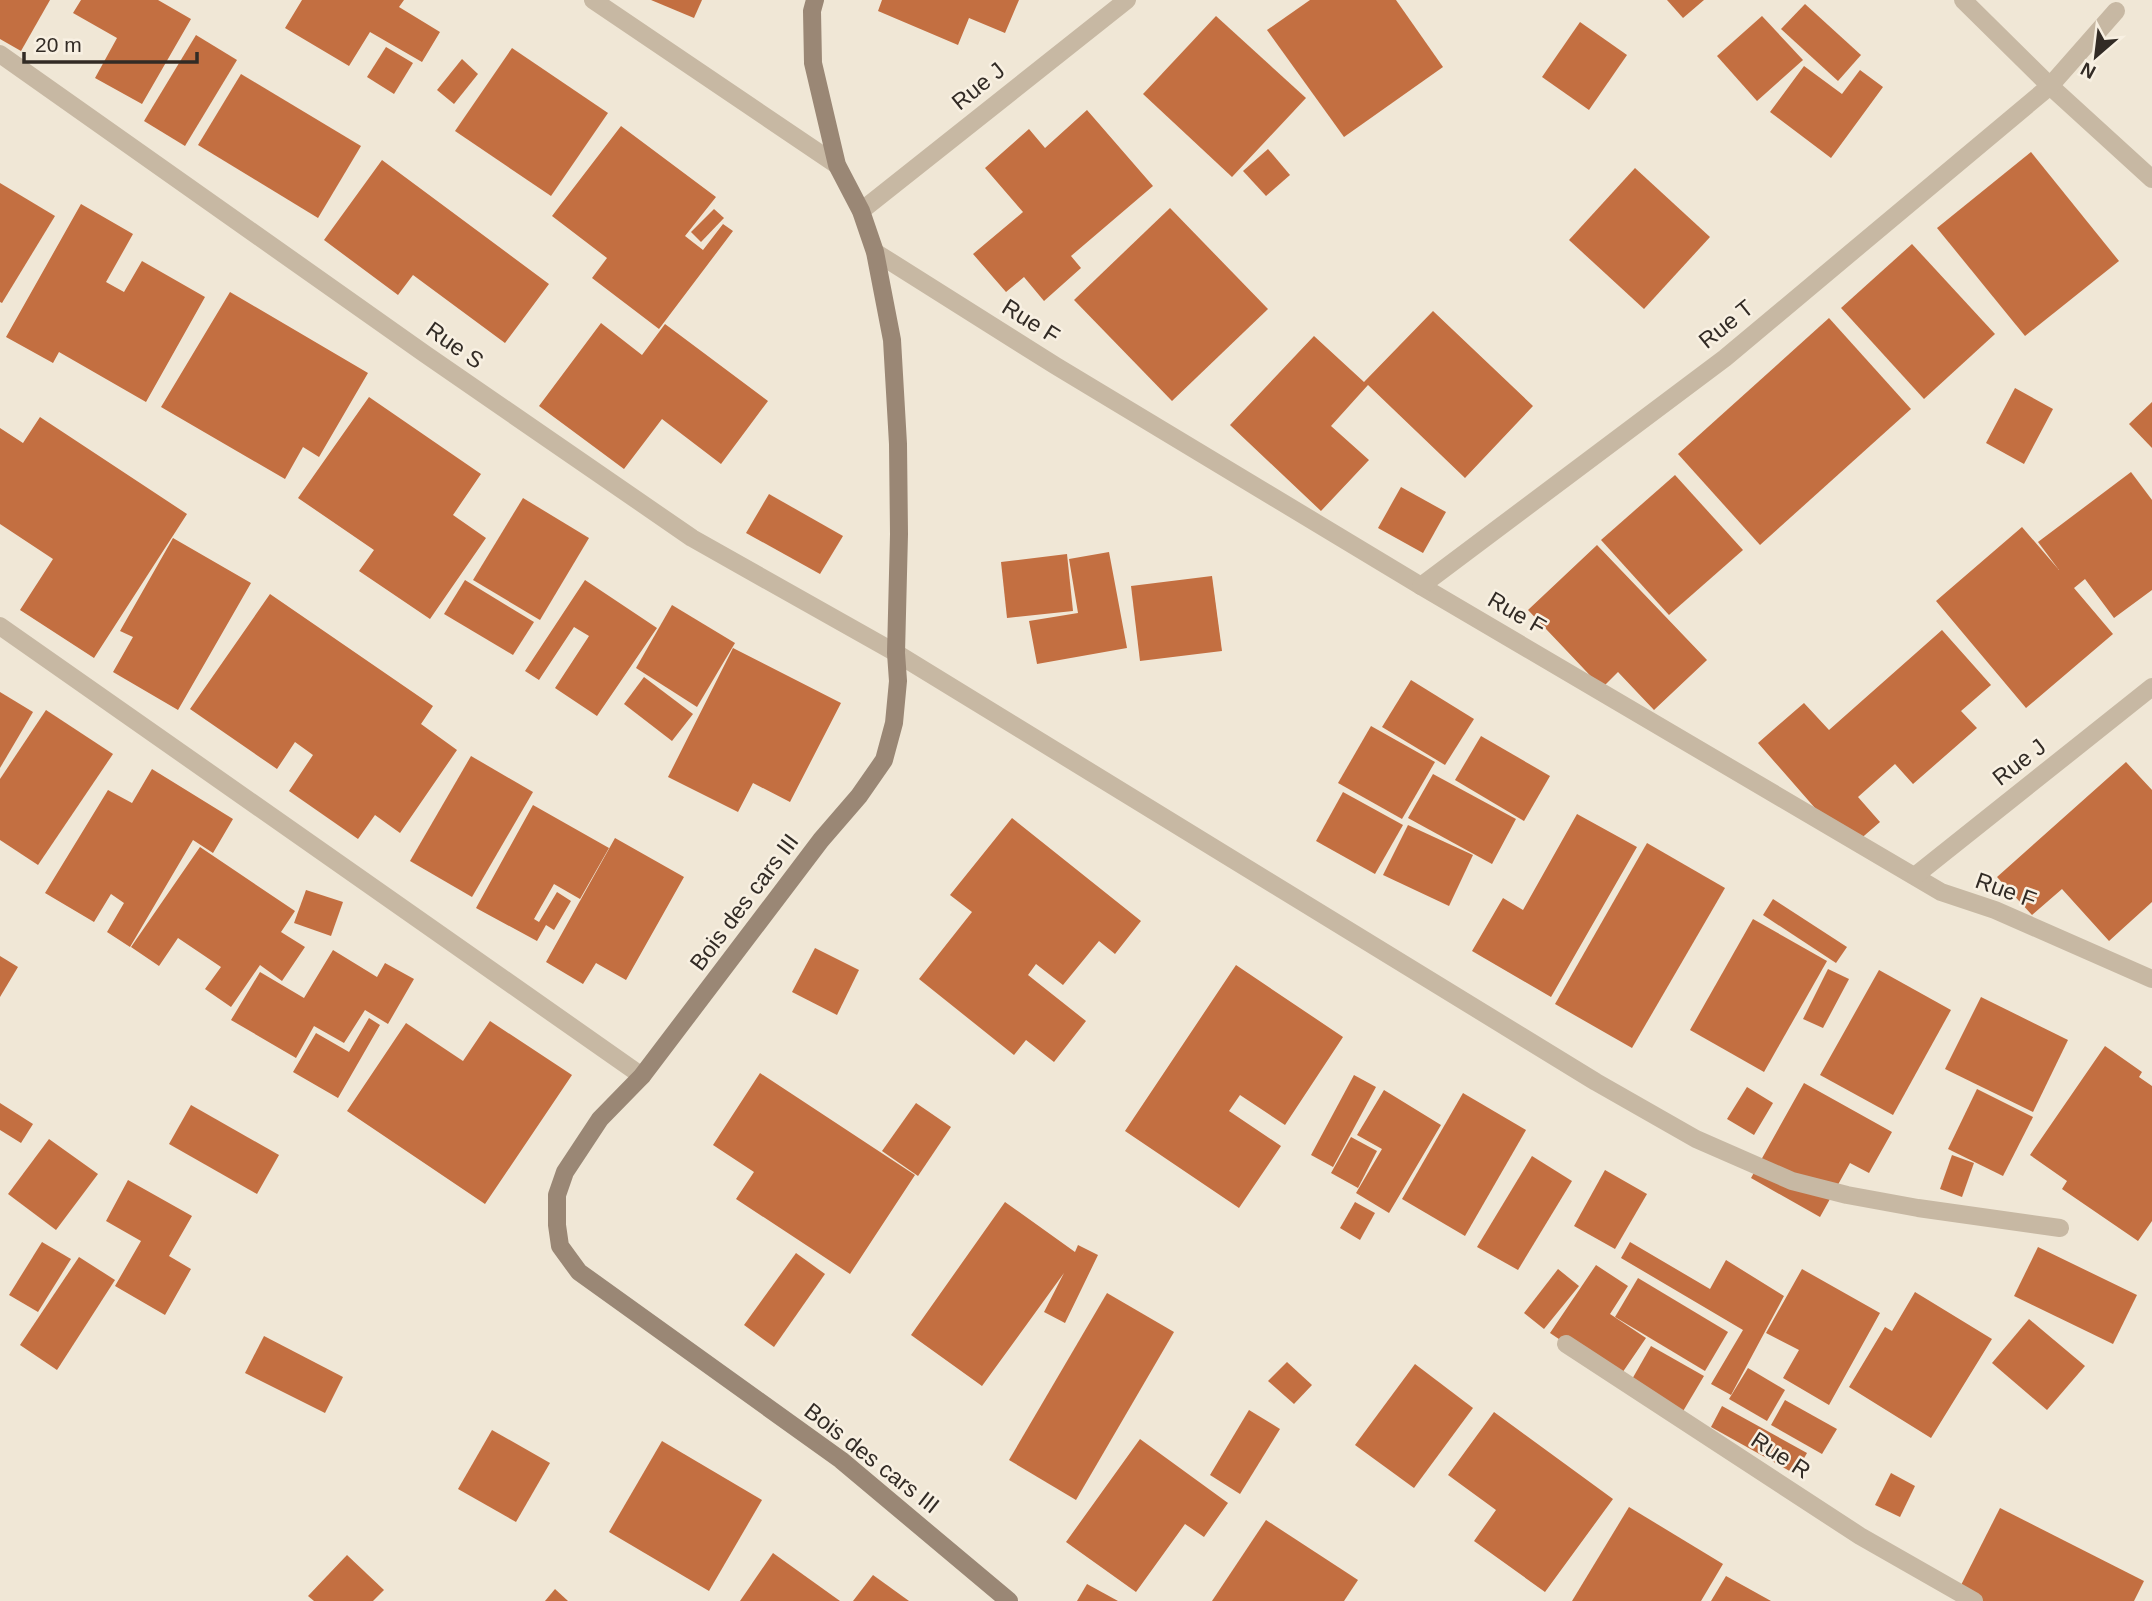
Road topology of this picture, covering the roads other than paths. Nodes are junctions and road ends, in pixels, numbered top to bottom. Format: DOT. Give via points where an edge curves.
graph roads {
  1 [pos="593,0"];
  2 [pos="815,0"];
  3 [pos="1127,0"];
  4 [pos="1963,0"];
  5 [pos="2116,11"];
  6 [pos="0,54"];
  7 [pos="2050,86"];
  8 [pos="837,165"];
  9 [pos="2152,179"];
  10 [pos="861,211"];
  11 [pos="875,252"];
  12 [pos="1422,586"];
  13 [pos="0,626"];
  14 [pos="896,653"];
  15 [pos="2152,687"];
  16 [pos="1916,875"];
  17 [pos="2152,979"];
  18 [pos="642,1076"];
  19 [pos="2060,1228"];
  20 [pos="1566,1344"];
  21 [pos="1009,1601"];
  22 [pos="1973,1601"];
  1 -- 8 [label="street"];
  2 -- 8 [label="street, Bois des cars III" via="813,64"];
  3 -- 10 [label="street, Rue J"];
  4 -- 7 [label="street"];
  5 -- 7 [label="street, Rue T"];
  6 -- 14 [label="street, Rue S" via="692,538"];
  7 -- 9 [label="street"];
  7 -- 12 [label="street, Rue T" via="1725,358"];
  8 -- 10 [label="street, Bois des cars III"];
  10 -- 11 [label="street, Bois des cars III"];
  11 -- 12 [label="street, Rue F"];
  11 -- 14 [label="street, Bois des cars III" via="892,340 898,444"];
  12 -- 16 [label="street, Rue F"];
  13 -- 18 [label="street"];
  14 -- 18 [label="street, Bois des cars III" via="897,701 884,760"];
  14 -- 19 [label="street, Rue S" via="1696,1139 1792,1181 1847,1195"];
  15 -- 16 [label="street, Rue J"];
  16 -- 17 [label="street, Rue F" via="1941,892 1995,910"];
  18 -- 21 [label="street, Bois des cars III" via="600,1119 565,1172 557,1195 557,1225 567,1257 579,1272 622,1304 841,1460"];
  20 -- 22 [label="street, Rue R" via="1860,1536"];
}
